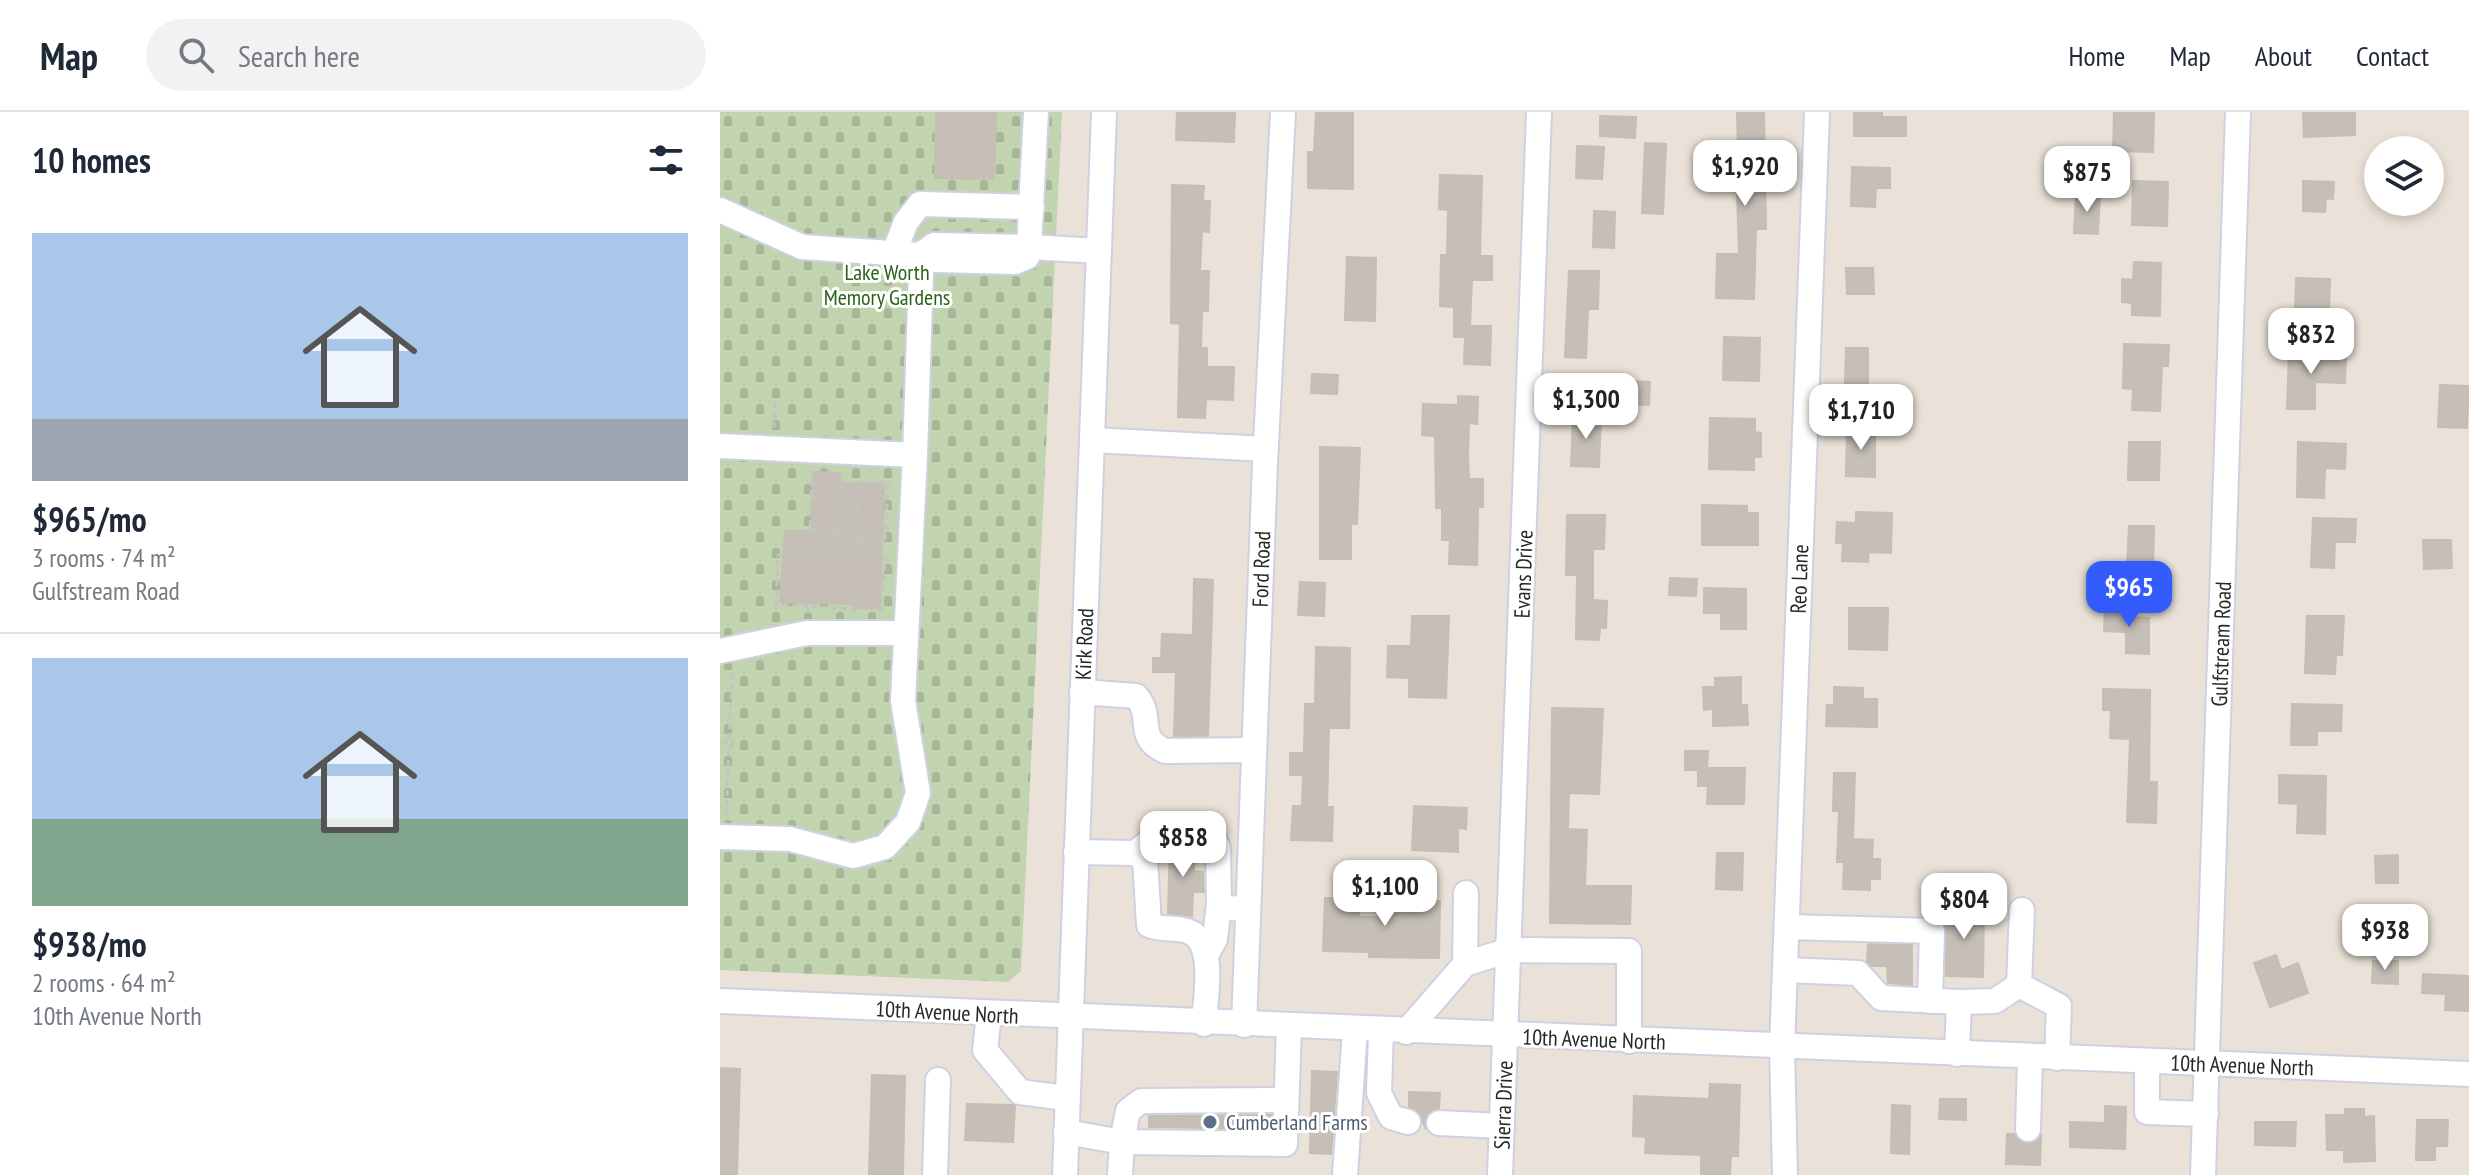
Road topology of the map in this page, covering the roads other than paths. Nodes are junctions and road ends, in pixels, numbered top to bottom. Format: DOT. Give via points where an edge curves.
graph roads {
  1 [pos="1036,112"];
  2 [pos="1104,112"];
  3 [pos="1283,112"];
  4 [pos="1539,112"];
  5 [pos="1817,112"];
  6 [pos="2238,112"];
  7 [pos="1032,207"];
  8 [pos="720,210"];
  9 [pos="1029,247"];
  10 [pos="1099,251"];
  11 [pos="894,253"];
  12 [pos="920,255"];
  13 [pos="1092,440"];
  14 [pos="720,446"];
  15 [pos="1266,449"];
  16 [pos="915,455"];
  17 [pos="904,633"];
  18 [pos="726,649"];
  19 [pos="1082,692"];
  20 [pos="1254,750"];
  21 [pos="723,837"];
  22 [pos="1076,852"];
  23 [pos="1135,853"];
  24 [pos="1466,893"];
  25 [pos="1219,902"];
  26 [pos="1248,909"];
  27 [pos="2022,910"];
  28 [pos="1787,927"];
  29 [pos="1509,950"];
  30 [pos="1206,955"];
  31 [pos="1465,964"];
  32 [pos="1785,970"];
  33 [pos="2019,985"];
  34 [pos="720,1001"];
  35 [pos="1930,1001"];
  36 [pos="1959,1002"];
  37 [pos="989,1014"];
  38 [pos="1070,1018"];
  39 [pos="1204,1024"];
  40 [pos="1244,1025"];
  41 [pos="1289,1027"];
  42 [pos="1355,1030"];
  43 [pos="1381,1031"];
  44 [pos="1406,1032"];
  45 [pos="1505,1036"];
  46 [pos="1629,1041"];
  47 [pos="1782,1047"];
  48 [pos="1957,1054"];
  49 [pos="2030,1057"];
  50 [pos="2057,1058"];
  51 [pos="2147,1062"];
  52 [pos="2207,1064"];
  53 [pos="2469,1074"];
  54 [pos="938,1080"];
  55 [pos="1066,1098"];
  56 [pos="1286,1100"];
  57 [pos="2206,1114"];
  58 [pos="1408,1122"];
  59 [pos="1439,1123"];
  60 [pos="1502,1126"];
  61 [pos="2028,1129"];
  62 [pos="1066,1132"];
  63 [pos="1122,1142"];
  64 [pos="935,1175"];
  65 [pos="1065,1175"];
  66 [pos="1120,1175"];
  67 [pos="1345,1175"];
  68 [pos="1500,1175"];
  69 [pos="1785,1175"];
  70 [pos="2203,1175"];
  1 -- 7 [label="street"];
  2 -- 10 [label="street, Kirk Road"];
  3 -- 15 [label="street, Ford Road"];
  4 -- 29 [label="street, Evans Drive"];
  5 -- 28 [label="street, Reo Lane"];
  6 -- 52 [label="street, Gulfstream Road"];
  7 -- 9 [label="street"];
  7 -- 11 [label="street" via="920,204"];
  8 -- 11 [label="street" via="802,247"];
  9 -- 10 [label="street"];
  9 -- 12 [label="street" via="1027,257 1015,262"];
  10 -- 13 [label="street, Kirk Road"];
  11 -- 12 [label="street"];
  12 -- 16 [label="street"];
  13 -- 15 [label="street"];
  13 -- 19 [label="street, Kirk Road"];
  14 -- 16 [label="street"];
  15 -- 20 [label="street, Ford Road"];
  16 -- 17 [label="street"];
  17 -- 18 [label="street" via="807,633"];
  17 -- 21 [label="street" via="905,726 918,793 898,835 885,847 853,856 790,839"];
  19 -- 20 [label="street" via="1136,696 1145,706 1146,735 1152,746 1165,751"];
  19 -- 22 [label="street, Kirk Road"];
  20 -- 26 [label="street, Ford Road"];
  22 -- 23 [label="street"];
  22 -- 38 [label="street, Kirk Road"];
  23 -- 25 [label="street" via="1168,827 1209,828 1218,848"];
  23 -- 30 [label="street" via="1145,859 1149,925 1194,934"];
  24 -- 31 [label="street"];
  25 -- 26 [label="street" via="1226,908"];
  25 -- 30 [label="street" via="1215,939"];
  26 -- 40 [label="street, Ford Road"];
  27 -- 33 [label="street"];
  28 -- 32 [label="street, Reo Lane"];
  28 -- 35 [label="street" via="1932,931"];
  29 -- 31 [label="street"];
  29 -- 45 [label="street, Evans Drive"];
  29 -- 46 [label="street" via="1629,951"];
  30 -- 39 [label="street"];
  31 -- 44 [label="street"];
  32 -- 35 [label="street" via="1858,973 1881,998"];
  32 -- 47 [label="street, Reo Lane"];
  33 -- 36 [label="street" via="1995,1001"];
  33 -- 50 [label="street" via="2059,1006"];
  34 -- 37 [label="street, 10th Avenue North"];
  35 -- 36 [label="street"];
  36 -- 48 [label="street"];
  37 -- 38 [label="street, 10th Avenue North"];
  37 -- 55 [label="street" via="985,1050 1020,1092"];
  38 -- 39 [label="street, 10th Avenue North"];
  38 -- 55 [label="street, Kirk Road"];
  39 -- 40 [label="street, 10th Avenue North"];
  40 -- 41 [label="street, 10th Avenue North"];
  41 -- 42 [label="street, 10th Avenue North"];
  41 -- 56 [label="street"];
  42 -- 43 [label="street, 10th Avenue North"];
  42 -- 67 [label="street"];
  43 -- 44 [label="street, 10th Avenue North"];
  43 -- 58 [label="street" via="1379,1093 1391,1117"];
  44 -- 45 [label="street, 10th Avenue North"];
  45 -- 46 [label="street, 10th Avenue North"];
  45 -- 60 [label="street, Sierra Drive"];
  46 -- 47 [label="street, 10th Avenue North"];
  47 -- 48 [label="street, 10th Avenue North"];
  47 -- 69 [label="street"];
  48 -- 49 [label="street, 10th Avenue North"];
  49 -- 50 [label="street, 10th Avenue North"];
  49 -- 61 [label="street"];
  50 -- 51 [label="street, 10th Avenue North"];
  51 -- 52 [label="street, 10th Avenue North"];
  51 -- 57 [label="street" via="2147,1112"];
  52 -- 53 [label="street, 10th Avenue North"];
  52 -- 57 [label="street, Gulfstream Road"];
  54 -- 64 [label="street"];
  55 -- 62 [label="street, Kirk Road"];
  56 -- 63 [label="street" via="1141,1101 1128,1111"];
  56 -- 63 [label="street" via="1285,1144"];
  57 -- 70 [label="street, Gulfstream Road"];
  59 -- 60 [label="street"];
  60 -- 68 [label="street, Sierra Drive"];
  62 -- 63 [label="street"];
  62 -- 65 [label="street, Kirk Road"];
  63 -- 66 [label="street"];
}
